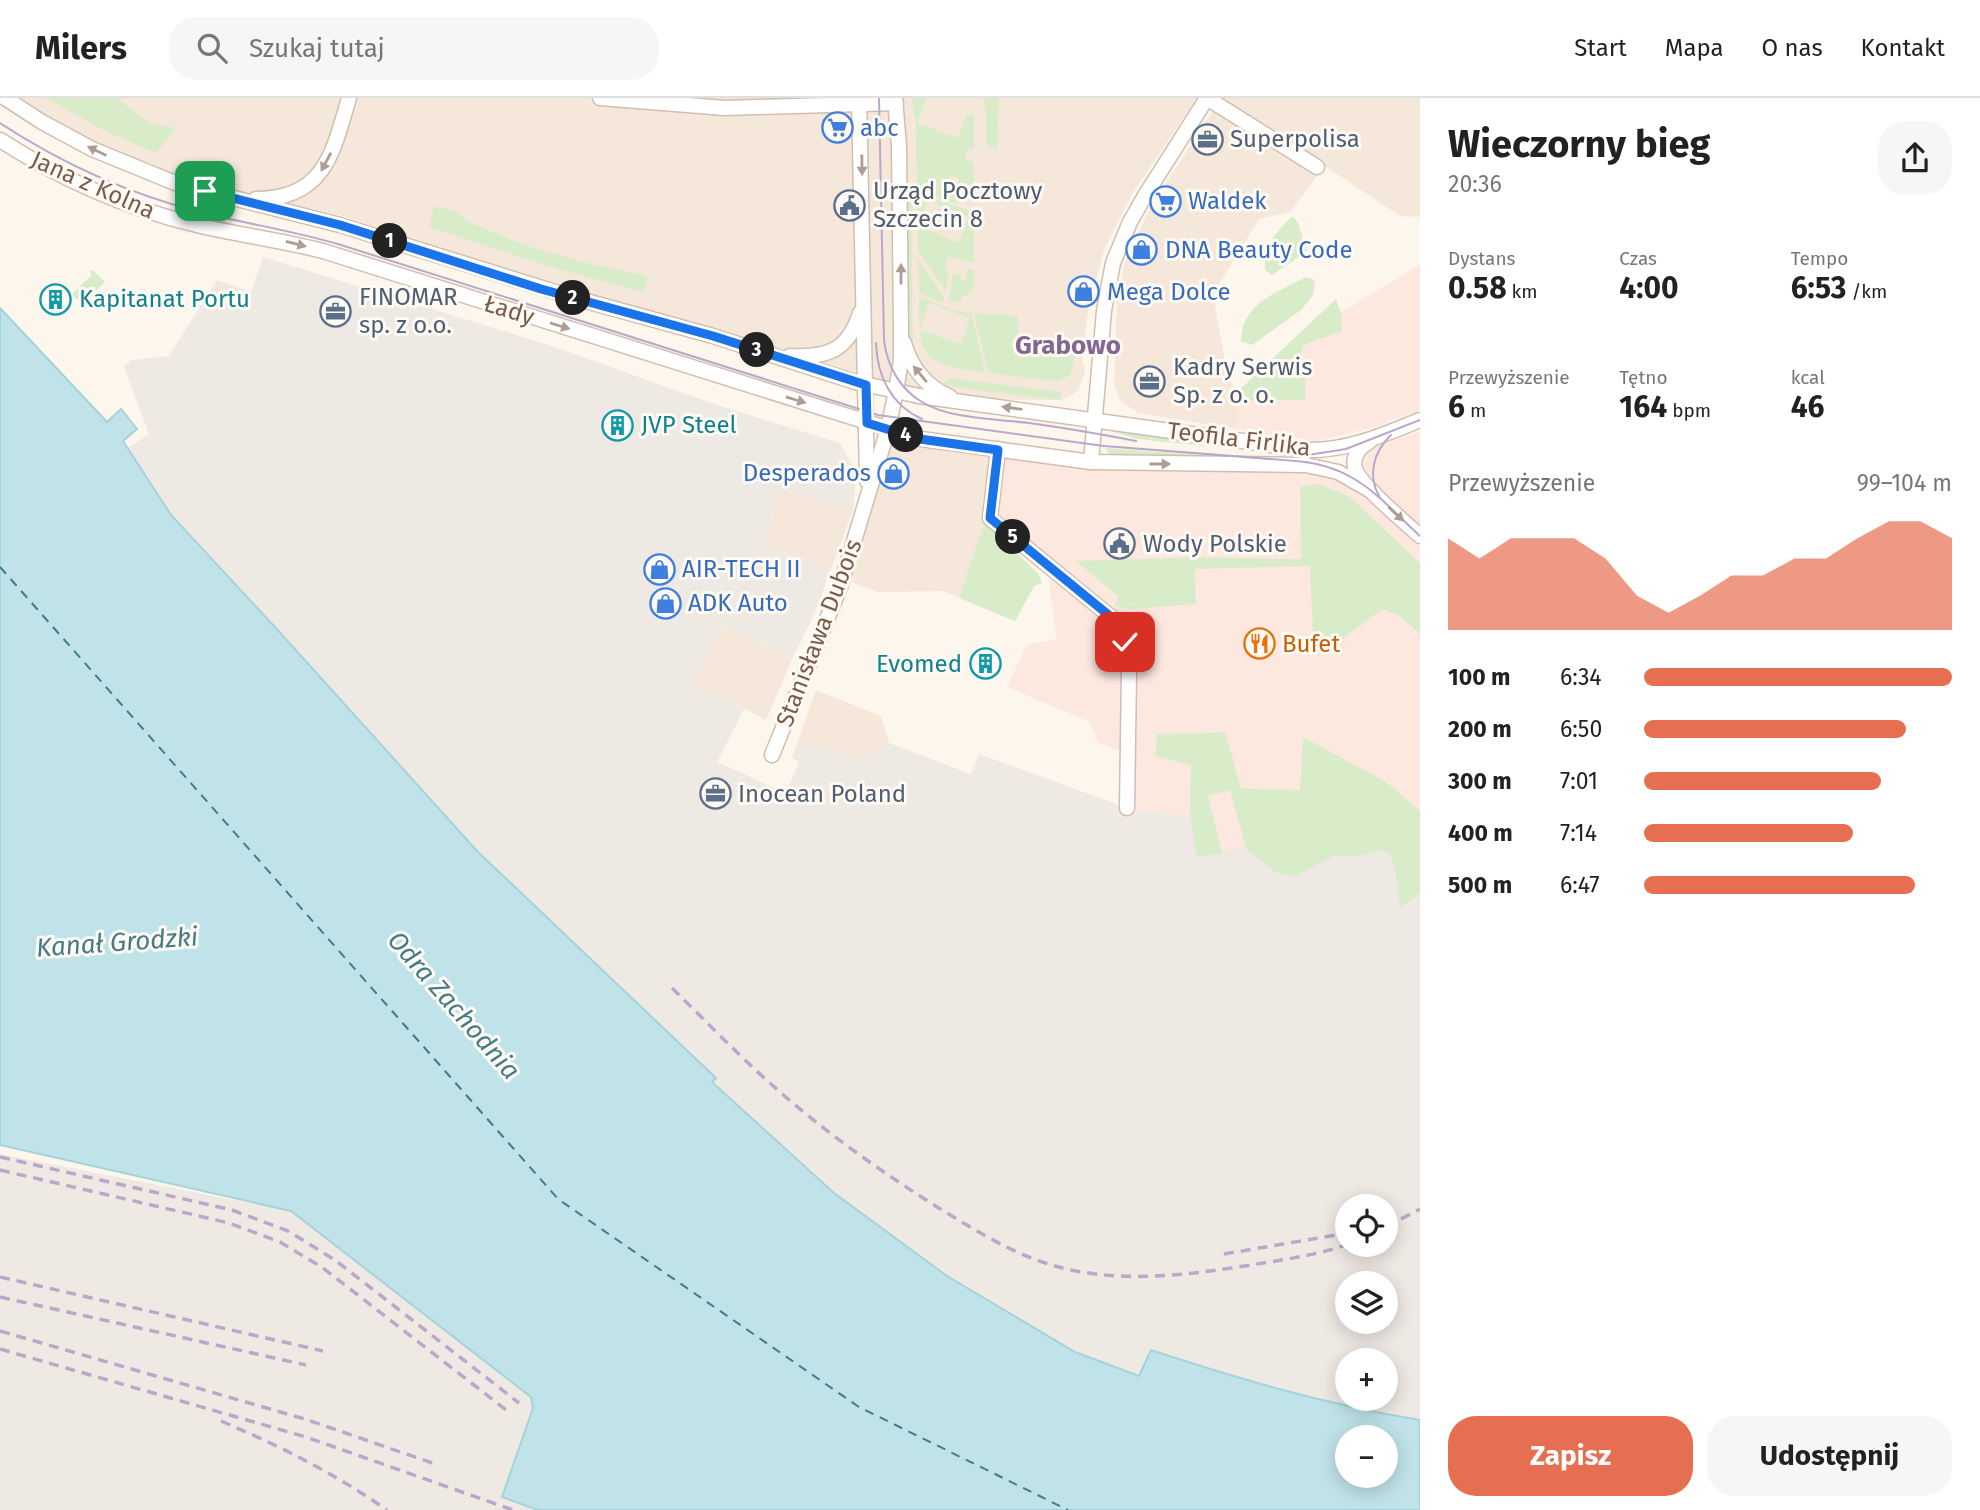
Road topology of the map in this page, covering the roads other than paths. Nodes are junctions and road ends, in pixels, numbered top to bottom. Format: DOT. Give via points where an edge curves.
graph roads {
  1 [pos="5,98"];
  2 [pos="349,98"];
  3 [pos="600,98"];
  4 [pos="1207,98"];
  5 [pos="860,101"];
  6 [pos="896,101"];
  7 [pos="0,140"];
  8 [pos="1317,167"];
  9 [pos="226,197"];
  10 [pos="272,208"];
  11 [pos="229,233"];
  12 [pos="863,287"];
  13 [pos="901,328"];
  14 [pos="771,354"];
  15 [pos="866,385"];
  16 [pos="896,391"];
  17 [pos="961,401"];
  18 [pos="1095,420"];
  19 [pos="1420,420"];
  20 [pos="867,423"];
  21 [pos="888,429"];
  22 [pos="1375,438"];
  23 [pos="998,450"];
  24 [pos="1091,462"];
  25 [pos="1373,492"];
  26 [pos="864,510"];
  27 [pos="1420,536"];
  28 [pos="772,755"];
  29 [pos="1127,808"];
  9 -- 1 [label="street, Jana z Kolna, one-way" via="175,183 106,155"];
  2 -- 9 [label="street, one-way" via="329,159 309,184 270,199"];
  3 -- 5 [label="street" via="718,108"];
  4 -- 8 [label="street"];
  4 -- 18 [label="street" via="1146,194 1116,254 1106,296"];
  5 -- 6 [label="street, Stanisława Dubois"];
  5 -- 12 [label="street, Stanisława Dubois, one-way"];
  13 -- 6 [label="street, Stanisława Dubois, one-way"];
  7 -- 11 [label="street, Jana z Kolna" via="125,203"];
  9 -- 10 [label="street, Jana z Kolna"];
  10 -- 14 [label="street, Łady"];
  11 -- 20 [label="street, Łady, one-way" via="323,251"];
  12 -- 14 [label="street, Łady" via="856,324 838,348 811,356"];
  12 -- 15 [label="street, Stanisława Dubois"];
  13 -- 16 [label="street, Stanisława Dubois"];
  17 -- 13 [label="street, Teofila Firlika, one-way" via="935,389 918,373 907,354"];
  14 -- 15 [label="street, Łady"];
  15 -- 16 [label="street, Teofila Firlika"];
  15 -- 20 [label="street, Stanisława Dubois"];
  16 -- 17 [label="street, Teofila Firlika"];
  16 -- 21 [label="street, Stanisława Dubois"];
  18 -- 17 [label="street, Teofila Firlika, one-way"];
  18 -- 22 [label="street, Teofila Firlika" via="1307,450"];
  18 -- 24 [label="street"];
  19 -- 22 [label="street, Teofila Firlika"];
  20 -- 21 [label="street, Teofila Firlika"];
  20 -- 26 [label="street, Stanisława Dubois"];
  21 -- 23 [label="street, Teofila Firlika"];
  21 -- 26 [label="street, Stanisława Dubois"];
  22 -- 25 [label="street" via="1355,460 1358,475"];
  23 -- 24 [label="street, Teofila Firlika"];
  23 -- 29 [label="street" via="990,518 1111,617 1125,642 1129,671"];
  24 -- 25 [label="street, Teofila Firlika, one-way" via="1306,465 1338,472"];
  25 -- 27 [label="street, one-way"];
  26 -- 28 [label="street, Stanisława Dubois" via="840,587"];
}
